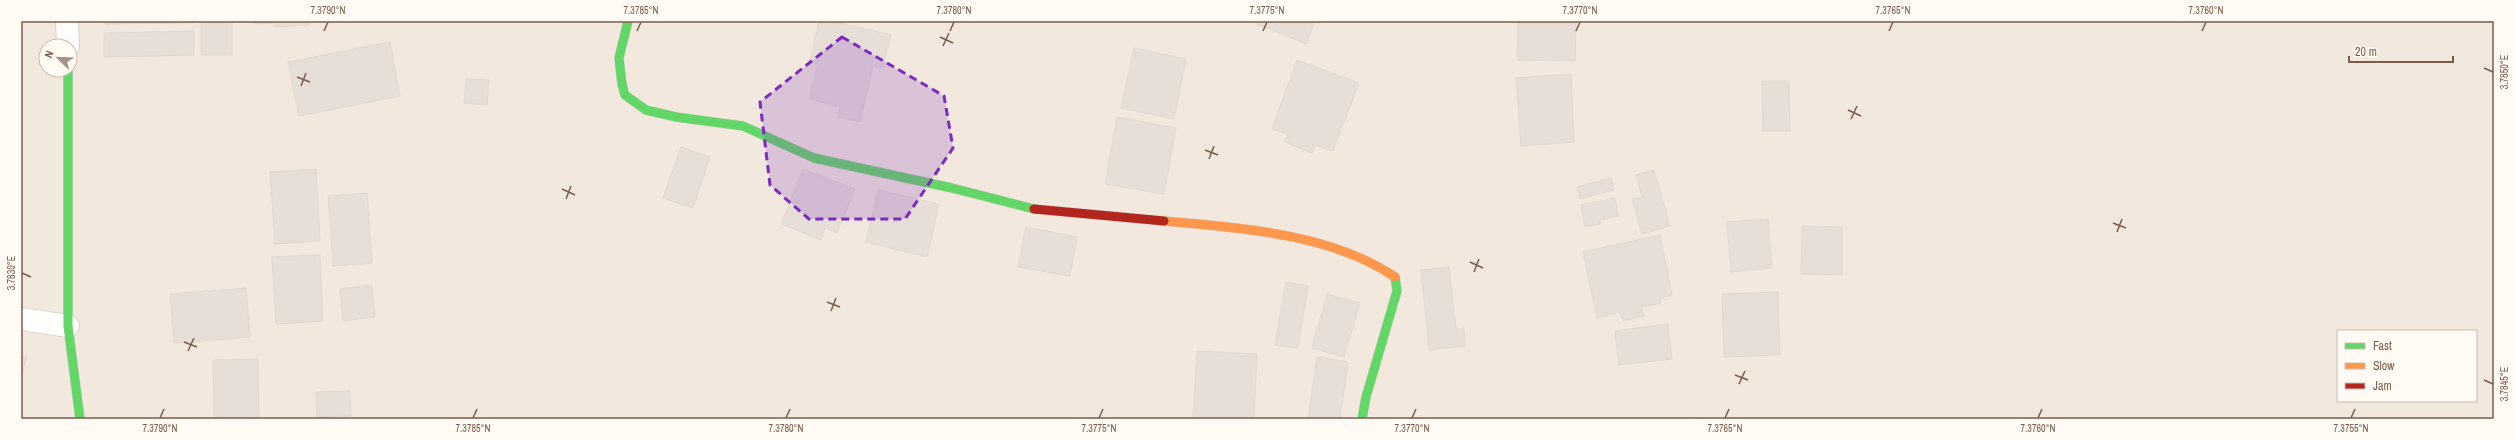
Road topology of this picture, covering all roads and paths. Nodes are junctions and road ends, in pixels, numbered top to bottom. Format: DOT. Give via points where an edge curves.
graph roads {
  1 [pos="68,21"];
  2 [pos="628,21"];
  3 [pos="68,38"];
  4 [pos="68,78"];
  5 [pos="21,319"];
  6 [pos="68,326"];
  7 [pos="80,419"];
  8 [pos="1362,419"];
  1 -- 3 [label="street"];
  2 -- 8 [label="street" via="618,51 619,72 625,95 646,110 676,117 743,126 814,158 936,184 1033,209 1265,230 1356,255 1395,277 1397,291"];
  4 -- 6 [label="street"];
  5 -- 6 [label="street"];
  6 -- 7 [label="street"];
}
